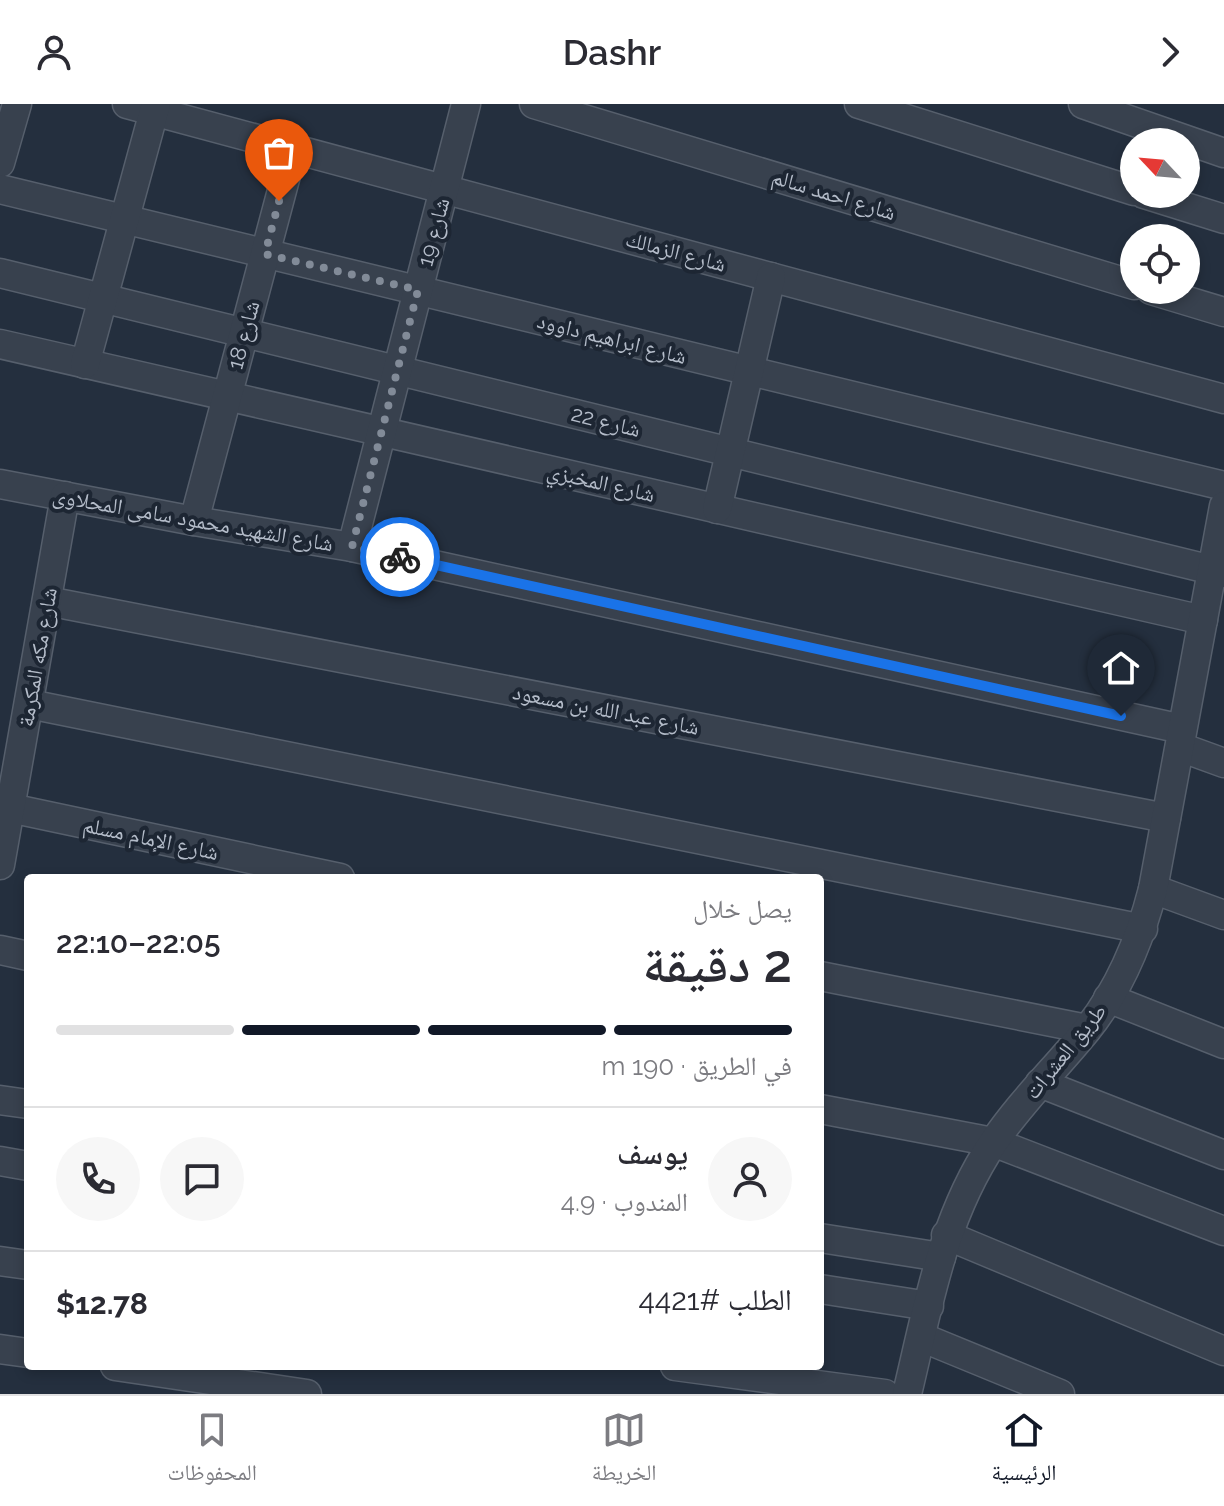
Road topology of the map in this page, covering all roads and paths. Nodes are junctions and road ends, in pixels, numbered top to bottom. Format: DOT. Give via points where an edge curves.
graph roads {
  1 [pos="17,104"];
  2 [pos="466,104"];
  3 [pos="534,104"];
  4 [pos="859,104"];
  5 [pos="1083,104"];
  6 [pos="146,106"];
  7 [pos="293,149"];
  8 [pos="1224,153"];
  9 [pos="0,163"];
  10 [pos="1120,187"];
  11 [pos="0,189"];
  12 [pos="444,189"];
  13 [pos="1189,208"];
  14 [pos="125,219"];
  15 [pos="1224,219"];
  16 [pos="265,254"];
  17 [pos="0,273"];
  18 [pos="771,277"];
  19 [pos="1120,281"];
  20 [pos="418,290"];
  21 [pos="103,298"];
  22 [pos="1197,304"];
  23 [pos="1224,312"];
  24 [pos="244,333"];
  25 [pos="0,344"];
  26 [pos="85,364"];
  27 [pos="397,370"];
  28 [pos="749,371"];
  29 [pos="227,397"];
  30 [pos="1224,399"];
  31 [pos="381,432"];
  32 [pos="730,451"];
  33 [pos="0,484"];
  34 [pos="1224,486"];
  35 [pos="65,496"];
  36 [pos="1224,506"];
  37 [pos="717,509"];
  38 [pos="194,521"];
  39 [pos="352,547"];
  40 [pos="1218,571"];
  41 [pos="47,601"];
  42 [pos="1203,620"];
  43 [pos="29,704"];
  44 [pos="1181,738"];
  45 [pos="11,743"];
  46 [pos="1224,763"];
  47 [pos="10,808"];
  48 [pos="1166,818"];
  49 [pos="0,864"];
  50 [pos="321,874"];
  51 [pos="1153,889"];
  52 [pos="1224,915"];
  53 [pos="1143,929"];
  54 [pos="0,950"];
  55 [pos="24,955"];
  56 [pos="824,977"];
  57 [pos="1108,998"];
  58 [pos="1087,1029"];
  59 [pos="1224,1044"];
  60 [pos="1040,1083"];
  61 [pos="0,1100"];
  62 [pos="24,1103"];
  63 [pos="824,1110"];
  64 [pos="993,1142"];
  65 [pos="1224,1155"];
  66 [pos="0,1161"];
  67 [pos="24,1165"];
  68 [pos="1224,1231"];
  69 [pos="824,1238"];
  70 [pos="943,1246"];
  71 [pos="0,1261"];
  72 [pos="24,1264"];
  73 [pos="824,1290"];
  74 [pos="929,1306"];
  75 [pos="921,1337"];
  76 [pos="0,1349"];
  77 [pos="1224,1351"];
  78 [pos="24,1352"];
  79 [pos="142,1370"];
  80 [pos="705,1370"];
  81 [pos="307,1394"];
  82 [pos="885,1394"];
  83 [pos="907,1394"];
  84 [pos="1060,1394"];
  1 -- 9 [label="street"];
  2 -- 12 [label="street, شارع 19"];
  3 -- 19 [label="street, شارع احمد سالم"];
  4 -- 10 [label="street"];
  5 -- 8 [label="street"];
  6 -- 7 [label="street, شارع الزمالك"];
  6 -- 14 [label="street"];
  7 -- 12 [label="street, شارع الزمالك"];
  7 -- 16 [label="street, شارع 18"];
  11 -- 14 [label="street, شارع ابراهيم داوود"];
  12 -- 18 [label="street, شارع الزمالك"];
  12 -- 20 [label="street, شارع 19"];
  13 -- 15 [label="street"];
  14 -- 16 [label="street, شارع ابراهيم داوود"];
  14 -- 21 [label="street"];
  16 -- 20 [label="street, شارع ابراهيم داوود"];
  16 -- 24 [label="street, شارع 18"];
  17 -- 21 [label="street, شارع 22"];
  18 -- 28 [label="street"];
  18 -- 30 [label="street, شارع الزمالك"];
  20 -- 27 [label="street, شارع 19"];
  20 -- 28 [label="street, شارع ابراهيم داوود"];
  21 -- 24 [label="street, شارع 22"];
  21 -- 26 [label="street"];
  22 -- 23 [label="street"];
  24 -- 27 [label="street, شارع 22"];
  24 -- 29 [label="street, شارع 18"];
  25 -- 26 [label="street, شارع المخبزي"];
  26 -- 29 [label="street, شارع المخبزي"];
  27 -- 31 [label="street, شارع 19"];
  27 -- 32 [label="street, شارع 22"];
  28 -- 32 [label="street"];
  28 -- 34 [label="street, شارع ابراهيم داوود"];
  29 -- 31 [label="street, شارع المخبزي"];
  29 -- 38 [label="street, شارع 18"];
  31 -- 37 [label="street, شارع المخبزي"];
  31 -- 39 [label="street, شارع 19"];
  32 -- 37 [label="street"];
  32 -- 40 [label="street, شارع 22"];
  33 -- 35 [label="street, شارع الشهيد محمود سامى المحلاوى"];
  35 -- 38 [label="street, شارع الشهيد محمود سامى المحلاوى"];
  35 -- 41 [label="street, شارع مكه المكرمة"];
  36 -- 40 [label="street, طريق العشرات"];
  37 -- 42 [label="street, شارع المخبزي"];
  38 -- 39 [label="street, شارع الشهيد محمود سامى المحلاوى"];
  39 -- 44 [label="street, شارع الشهيد محمود سامى المحلاوى"];
  40 -- 42 [label="street, طريق العشرات"];
  41 -- 43 [label="street, شارع مكه المكرمة"];
  41 -- 48 [label="street, شارع عبد الله بن مسعود"];
  42 -- 44 [label="street, طريق العشرات"];
  43 -- 45 [label="street, شارع مكه المكرمة"];
  43 -- 53 [label="street"];
  44 -- 46 [label="street, شارع الشهيد محمود سامى المحلاوى"];
  44 -- 48 [label="street, طريق العشرات"];
  45 -- 47 [label="street, شارع مكه المكرمة"];
  47 -- 49 [label="street, شارع مكه المكرمة"];
  47 -- 50 [label="street, شارع الإمام مسلم"];
  48 -- 51 [label="street, طريق العشرات"];
  51 -- 52 [label="street"];
  51 -- 53 [label="street, طريق العشرات"];
  53 -- 57 [label="street, طريق العشرات"];
  54 -- 55 [label="street"];
  56 -- 58 [label="street"];
  57 -- 58 [label="street, طريق العشرات"];
  57 -- 59 [label="street"];
  58 -- 60 [label="street, طريق العشرات"];
  60 -- 64 [label="street, طريق العشرات"];
  60 -- 65 [label="street"];
  61 -- 62 [label="street"];
  63 -- 64 [label="street"];
  64 -- 68 [label="street"];
  64 -- 70 [label="street, طريق العشرات"];
  66 -- 67 [label="street"];
  69 -- 70 [label="street"];
  70 -- 74 [label="street, طريق العشرات"];
  70 -- 77 [label="street"];
  71 -- 72 [label="street"];
  73 -- 74 [label="street"];
  74 -- 75 [label="street, طريق العشرات"];
  75 -- 83 [label="street, طريق العشرات"];
  75 -- 84 [label="street"];
  76 -- 78 [label="street"];
  79 -- 81 [label="street"];
  80 -- 82 [label="street"];
}
